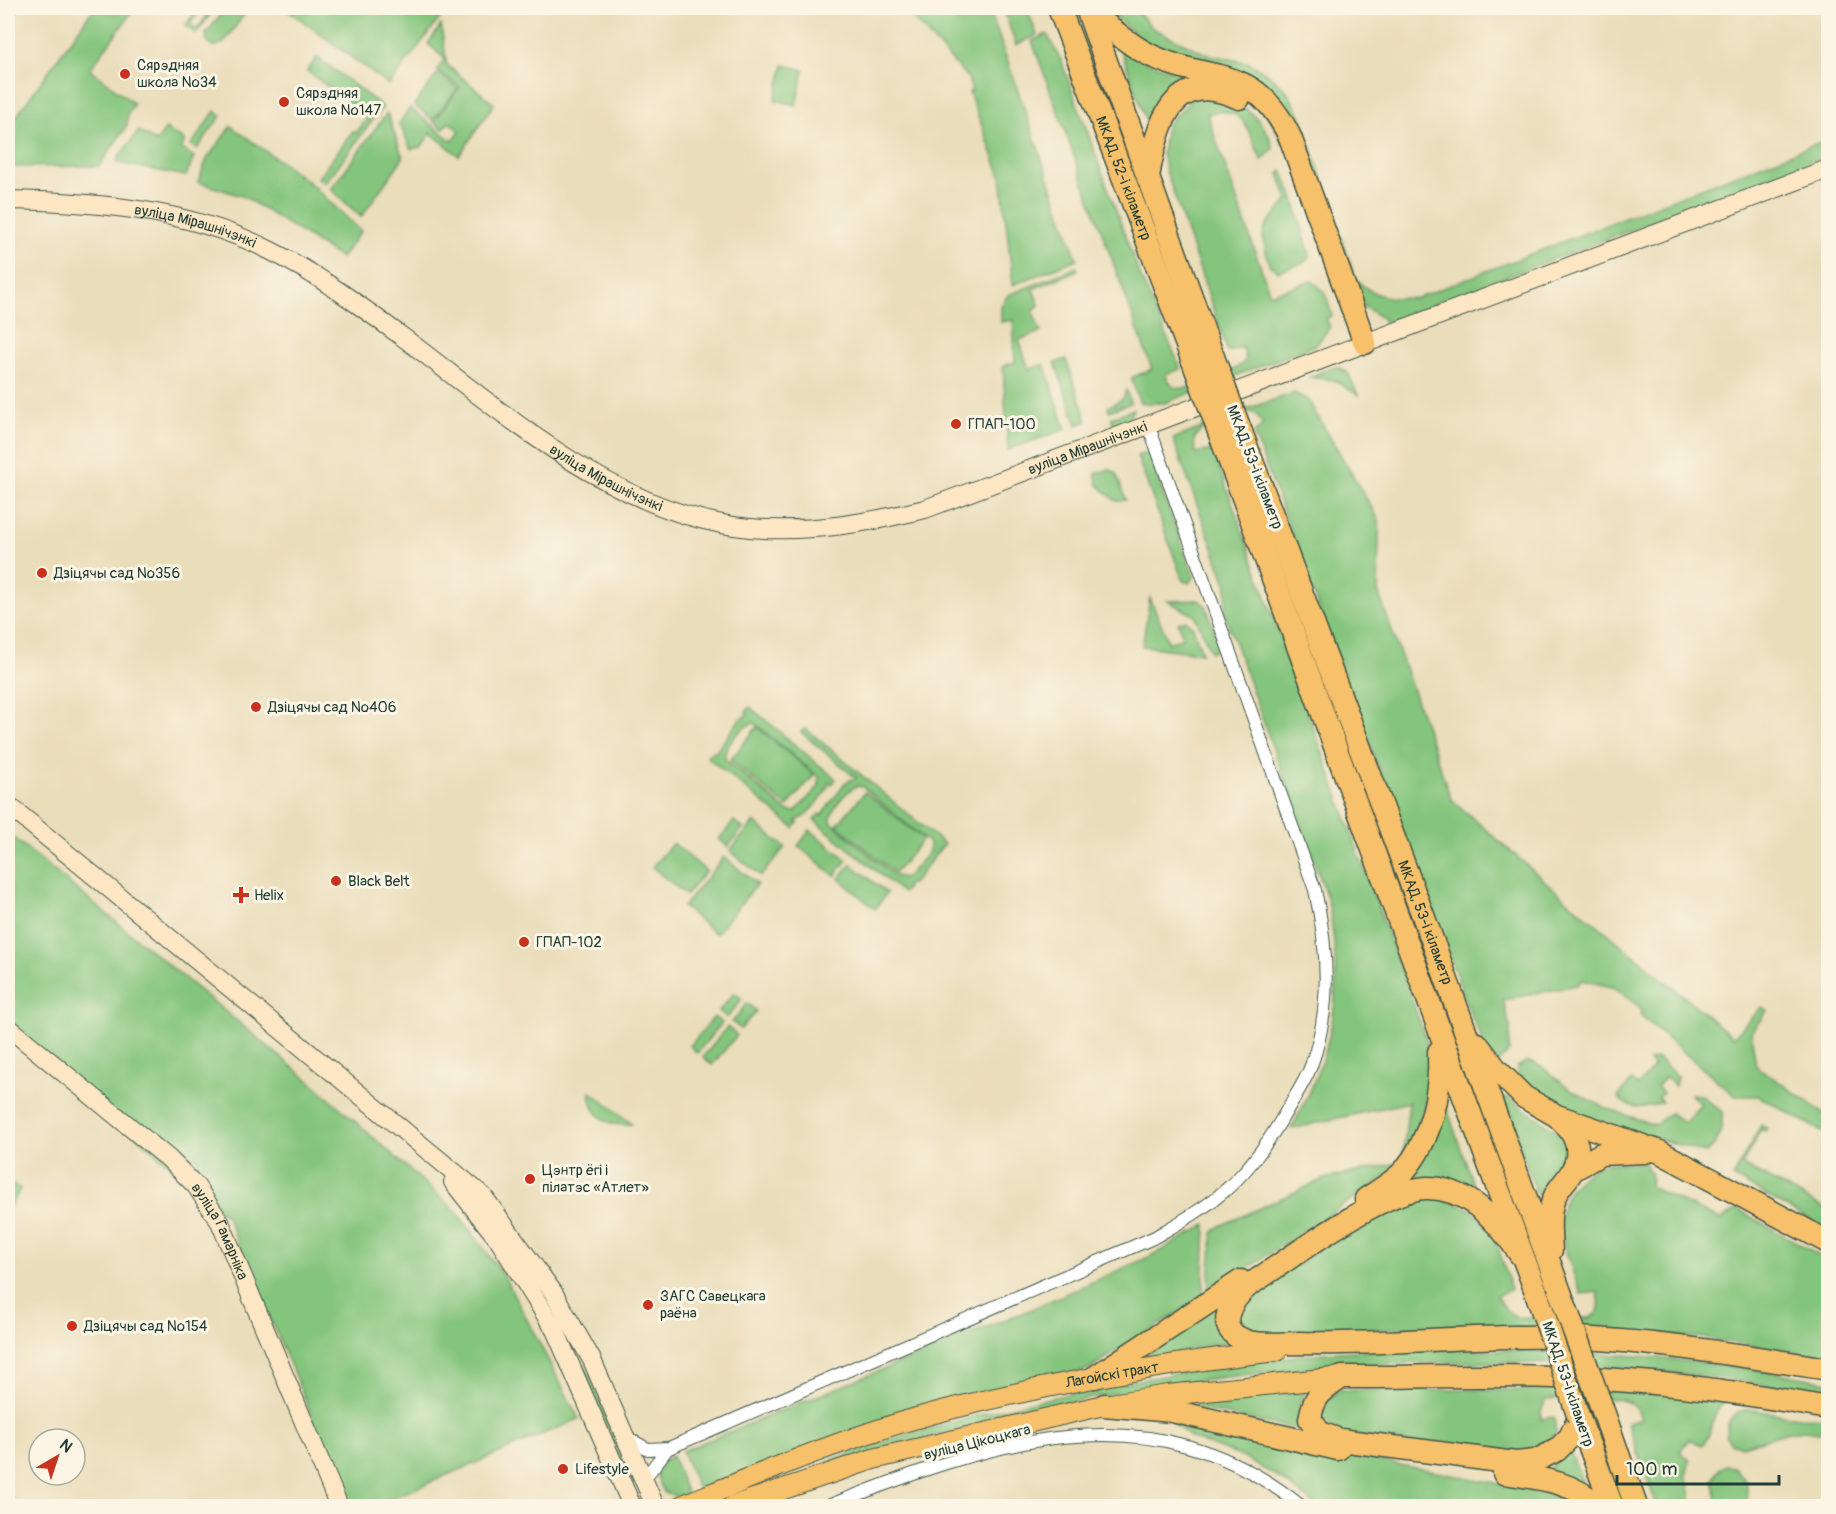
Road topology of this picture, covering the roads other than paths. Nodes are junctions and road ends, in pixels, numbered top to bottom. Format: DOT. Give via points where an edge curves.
graph roads {
  1 [pos="1059,8"];
  2 [pos="1086,8"];
  3 [pos="1828,169"];
  4 [pos="1148,177"];
  5 [pos="8,200"];
  6 [pos="1359,345"];
  7 [pos="1200,351"];
  8 [pos="1148,424"];
  9 [pos="1232,436"];
  10 [pos="8,805"];
  11 [pos="8,1027"];
  12 [pos="1464,1028"];
  13 [pos="1438,1032"];
  14 [pos="1557,1116"];
  15 [pos="423,1146"];
  16 [pos="1660,1152"];
  17 [pos="1573,1170"];
  18 [pos="1828,1242"];
  19 [pos="1520,1254"];
  20 [pos="1556,1283"];
  21 [pos="1335,1344"];
  22 [pos="592,1360"];
  23 [pos="1828,1369"];
  24 [pos="574,1371"];
  25 [pos="1095,1377"];
  26 [pos="1342,1377"];
  27 [pos="1104,1405"];
  28 [pos="1828,1408"];
  29 [pos="1579,1418"];
  30 [pos="627,1438"];
  31 [pos="669,1448"];
  32 [pos="644,1479"];
  33 [pos="339,1506"];
  34 [pos="632,1506"];
  35 [pos="656,1506"];
  36 [pos="681,1506"];
  37 [pos="733,1506"];
  38 [pos="828,1506"];
  39 [pos="1301,1506"];
  40 [pos="1598,1506"];
  41 [pos="1612,1506"];
  42 [pos="1636,1506"];
  1 -- 7 [label="highway, МКАД, 52-і кіламетр"];
  2 -- 4 [label="highway, МКАД, 52-і кіламетр"];
  2 -- 6 [label="highway" via="1152,56 1232,79 1256,92 1275,110 1290,136"];
  3 -- 6 [label="main road, вуліца Мірашнічэнкі"];
  4 -- 6 [label="highway" via="1161,120 1178,99 1210,88 1252,107 1275,138"];
  4 -- 7 [label="highway, МКАД, 52-і кіламетр"];
  5 -- 8 [label="main road, вуліца Мірашнічэнкі" via="72,201 154,212 232,234 267,249 332,286 531,433 592,473 654,503 743,527 835,527 925,509"];
  6 -- 8 [label="main road, вуліца Мірашнічэнкі"];
  7 -- 9 [label="highway, МКАД, 53-і кіламетр, bridge"];
  8 -- 31 [label="street" via="1315,891 1325,936 1327,972 1322,1030 1310,1068 1260,1152 1224,1192 1153,1238"];
  9 -- 12 [label="highway, МКАД, 53-і кіламетр"];
  9 -- 13 [label="highway, МКАД, 53-і кіламетр"];
  10 -- 15 [label="main road"];
  11 -- 33 [label="main road, вуліца Гамарніка" via="169,1159 207,1199"];
  12 -- 14 [label="highway" via="1496,1069 1524,1096"];
  12 -- 20 [label="highway, МКАД, 53-і кіламетр"];
  13 -- 19 [label="highway, МКАД, 53-і кіламетр"];
  13 -- 25 [label="highway" via="1438,1100 1404,1171"];
  14 -- 16 [label="highway"];
  14 -- 17 [label="highway" via="1578,1142"];
  15 -- 22 [label="main road" via="483,1196 502,1220 553,1292"];
  15 -- 24 [label="main road" via="498,1239 555,1330"];
  16 -- 17 [label="highway" via="1601,1154"];
  16 -- 18 [label="highway"];
  17 -- 20 [label="highway" via="1552,1206"];
  19 -- 21 [label="highway" via="1494,1217 1450,1192 1425,1188 1372,1206 1249,1285 1228,1307 1231,1329 1247,1342"];
  19 -- 29 [label="highway, МКАД, 53-і кіламетр, bridge"];
  20 -- 42 [label="highway, МКАД, 53-і кіламетр, bridge"];
  21 -- 23 [label="highway, Лагойскі тракт" via="1559,1337 1708,1350"];
  21 -- 25 [label="main road, Лагойскі тракт" via="1170,1363"];
  22 -- 24 [label="main road" via="585,1356 579,1359"];
  22 -- 30 [label="main road"];
  24 -- 34 [label="main road"];
  25 -- 36 [label="main road, Лагойскі тракт" via="950,1409 865,1435"];
  26 -- 27 [label="main road, Лагойскі тракт"];
  26 -- 28 [label="highway, Лагойскі тракт" via="1583,1378 1668,1384"];
  26 -- 29 [label="highway" via="1321,1391 1313,1402 1311,1419 1320,1432 1340,1440 1515,1463 1534,1461 1557,1450 1570,1437"];
  27 -- 37 [label="main road, Лагойскі тракт" via="873,1459"];
  27 -- 40 [label="highway" via="1172,1411 1339,1450 1531,1477 1566,1485"];
  29 -- 41 [label="highway, МКАД, 53-і кіламетр"];
  30 -- 31 [label="street" via="648,1449"];
  30 -- 32 [label="main road"];
  31 -- 32 [label="street"];
  32 -- 35 [label="main road"];
  38 -- 39 [label="street, вуліца Цікоцкага" via="917,1473 1008,1446 1080,1434 1135,1434 1190,1446 1239,1467"];
}
